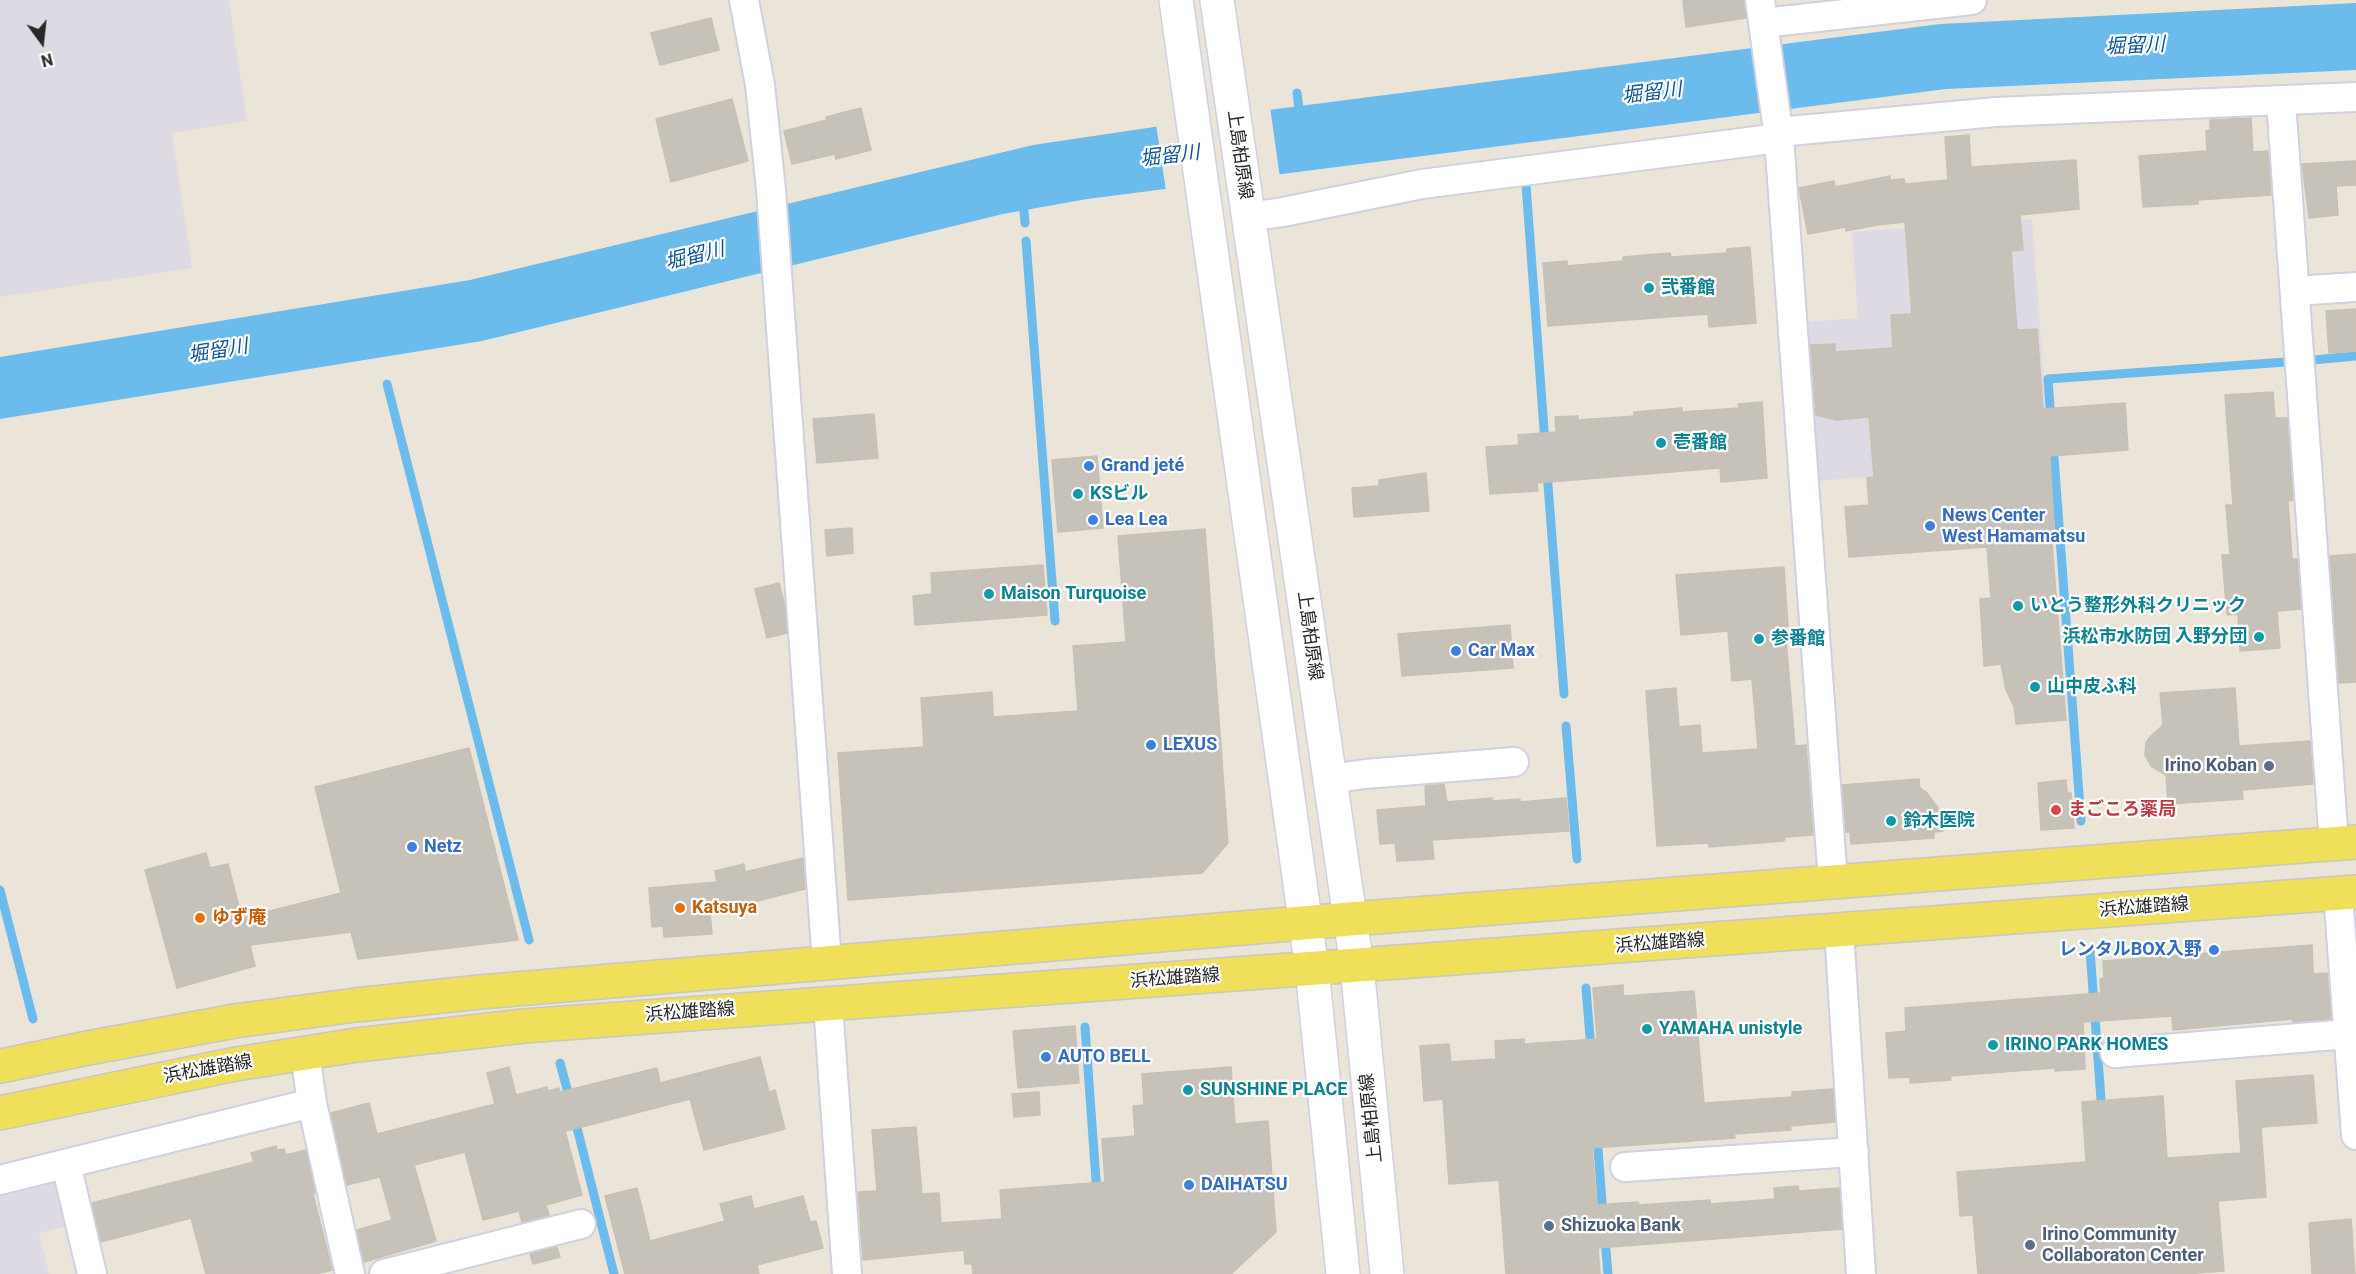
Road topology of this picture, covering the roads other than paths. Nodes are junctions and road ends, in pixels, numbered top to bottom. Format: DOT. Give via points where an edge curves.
graph roads {
  1 [pos="744,0"];
  2 [pos="1176,0"];
  3 [pos="1217,0"];
  4 [pos="1972,0"];
  5 [pos="1763,18"];
  6 [pos="2356,97"];
  7 [pos="2281,101"];
  8 [pos="1778,131"];
  9 [pos="1247,208"];
  10 [pos="2356,286"];
  11 [pos="2295,291"];
  12 [pos="1514,762"];
  13 [pos="1330,779"];
  14 [pos="2345,843"];
  15 [pos="1833,882"];
  16 [pos="2347,892"];
  17 [pos="1350,919"];
  18 [pos="1305,923"];
  19 [pos="1839,930"];
  20 [pos="827,963"];
  21 [pos="2349,963"];
  22 [pos="1357,966"];
  23 [pos="1311,969"];
  24 [pos="828,1004"];
  25 [pos="2348,1034"];
  26 [pos="305,1053"];
  27 [pos="2115,1053"];
  28 [pos="0,1066"];
  29 [pos="312,1103"];
  30 [pos="0,1113"];
  31 [pos="2356,1135"];
  32 [pos="1854,1152"];
  33 [pos="66,1164"];
  34 [pos="1625,1167"];
  35 [pos="0,1180"];
  36 [pos="581,1224"];
  37 [pos="92,1274"];
  38 [pos="350,1274"];
  39 [pos="384,1274"];
  40 [pos="847,1274"];
  41 [pos="1342,1274"];
  42 [pos="1387,1274"];
  43 [pos="1861,1274"];
  1 -- 20 [label="street" via="760,85 771,190"];
  2 -- 18 [label="street"];
  3 -- 9 [label="street, 上島柏原線"];
  4 -- 5 [label="street"];
  5 -- 8 [label="street"];
  6 -- 7 [label="street"];
  7 -- 8 [label="street" via="1996,112"];
  7 -- 11 [label="street"];
  8 -- 9 [label="street" via="1422,184 1283,212"];
  8 -- 15 [label="street"];
  9 -- 13 [label="street, 上島柏原線"];
  10 -- 11 [label="street"];
  11 -- 14 [label="street"];
  12 -- 13 [label="street"];
  13 -- 17 [label="street, 上島柏原線"];
  14 -- 15 [label="main road"];
  15 -- 17 [label="main road"];
  16 -- 19 [label="main road, 浜松雄踏線"];
  16 -- 21 [label="street"];
  17 -- 18 [label="main road"];
  17 -- 22 [label="street, 上島柏原線"];
  18 -- 20 [label="main road"];
  18 -- 23 [label="street"];
  19 -- 22 [label="main road, 浜松雄踏線"];
  19 -- 32 [label="street"];
  20 -- 28 [label="main road" via="356,1005 177,1031"];
  21 -- 25 [label="street"];
  22 -- 23 [label="main road, 浜松雄踏線"];
  22 -- 42 [label="street, 上島柏原線"];
  23 -- 24 [label="main road, 浜松雄踏線"];
  23 -- 41 [label="street"];
  24 -- 26 [label="main road, 浜松雄踏線" via="524,1026"];
  24 -- 40 [label="street"];
  25 -- 27 [label="street"];
  25 -- 31 [label="street"];
  26 -- 29 [label="street"];
  26 -- 30 [label="main road, 浜松雄踏線"];
  29 -- 33 [label="street"];
  29 -- 38 [label="street"];
  32 -- 34 [label="street"];
  32 -- 43 [label="street"];
  33 -- 35 [label="street"];
  33 -- 37 [label="street"];
  36 -- 39 [label="street"];
}
